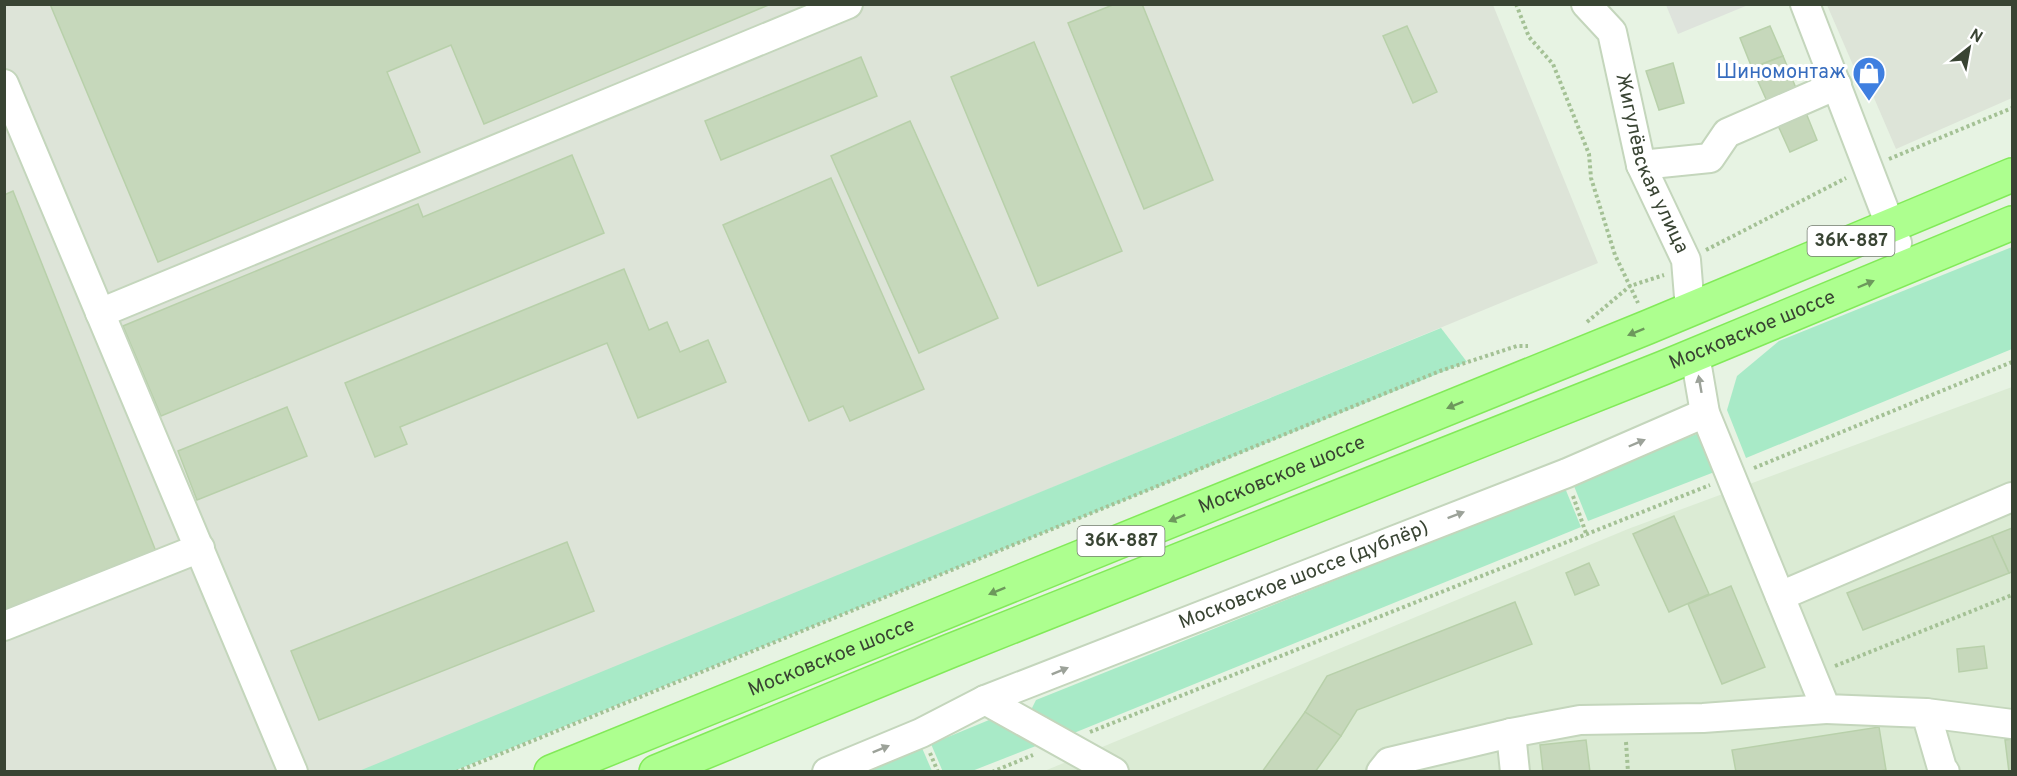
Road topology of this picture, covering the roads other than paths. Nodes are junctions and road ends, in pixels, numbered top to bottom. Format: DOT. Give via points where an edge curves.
graph roads {
  1 [pos="848,4"];
  2 [pos="1586,4"];
  3 [pos="1805,4"];
  4 [pos="4,84"];
  5 [pos="1836,85"];
  6 [pos="15,139"];
  7 [pos="1641,165"];
  8 [pos="2013,175"];
  9 [pos="2013,196"];
  10 [pos="2013,223"];
  11 [pos="1893,234"];
  12 [pos="100,313"];
  13 [pos="1692,332"];
  14 [pos="1706,413"];
  15 [pos="2013,497"];
  16 [pos="200,548"];
  17 [pos="1780,596"];
  18 [pos="4,626"];
  19 [pos="985,700"];
  20 [pos="1826,709"];
  21 [pos="1926,713"];
  22 [pos="2013,724"];
  23 [pos="1511,733"];
  24 [pos="293,771"];
  25 [pos="551,771"];
  26 [pos="609,771"];
  27 [pos="656,771"];
  28 [pos="827,771"];
  29 [pos="1114,771"];
  30 [pos="1381,771"];
  31 [pos="1515,771"];
  32 [pos="1945,771"];
  1 -- 12 [label="street"];
  2 -- 7 [label="street, Жигулёвская улица" via="1612,32"];
  3 -- 5 [label="street"];
  4 -- 6 [label="street"];
  5 -- 7 [label="street" via="1727,133 1710,158"];
  5 -- 11 [label="street"];
  6 -- 12 [label="street"];
  7 -- 13 [label="street, Жигулёвская улица" via="1686,260"];
  8 -- 11 [label="main road, Московское шоссе / 36К-887"];
  9 -- 11 [label="main road, Московское шоссе / 36К-887"];
  13 -- 10 [label="main road, Московское шоссе / 36К-887, one-way"];
  11 -- 13 [label="main road, Московское шоссе / 36К-887"];
  12 -- 16 [label="street"];
  14 -- 13 [label="street, one-way"];
  13 -- 25 [label="main road, Московское шоссе / 36К-887, one-way"];
  13 -- 26 [label="main road, Московское шоссе / 36К-887"];
  13 -- 27 [label="main road, Московское шоссе / 36К-887" via="950,651"];
  14 -- 17 [label="street"];
  19 -- 14 [label="street, Московское шоссе (дублёр), one-way" via="1566,473"];
  15 -- 17 [label="street"];
  16 -- 18 [label="street"];
  16 -- 24 [label="street"];
  17 -- 20 [label="street"];
  28 -- 19 [label="street, Московское шоссе (дублёр), one-way" via="921,733"];
  19 -- 29 [label="street"];
  20 -- 21 [label="street"];
  20 -- 23 [label="street" via="1703,718 1580,720"];
  21 -- 22 [label="street"];
  21 -- 32 [label="street"];
  23 -- 30 [label="street" via="1389,762"];
  23 -- 31 [label="street"];
}
